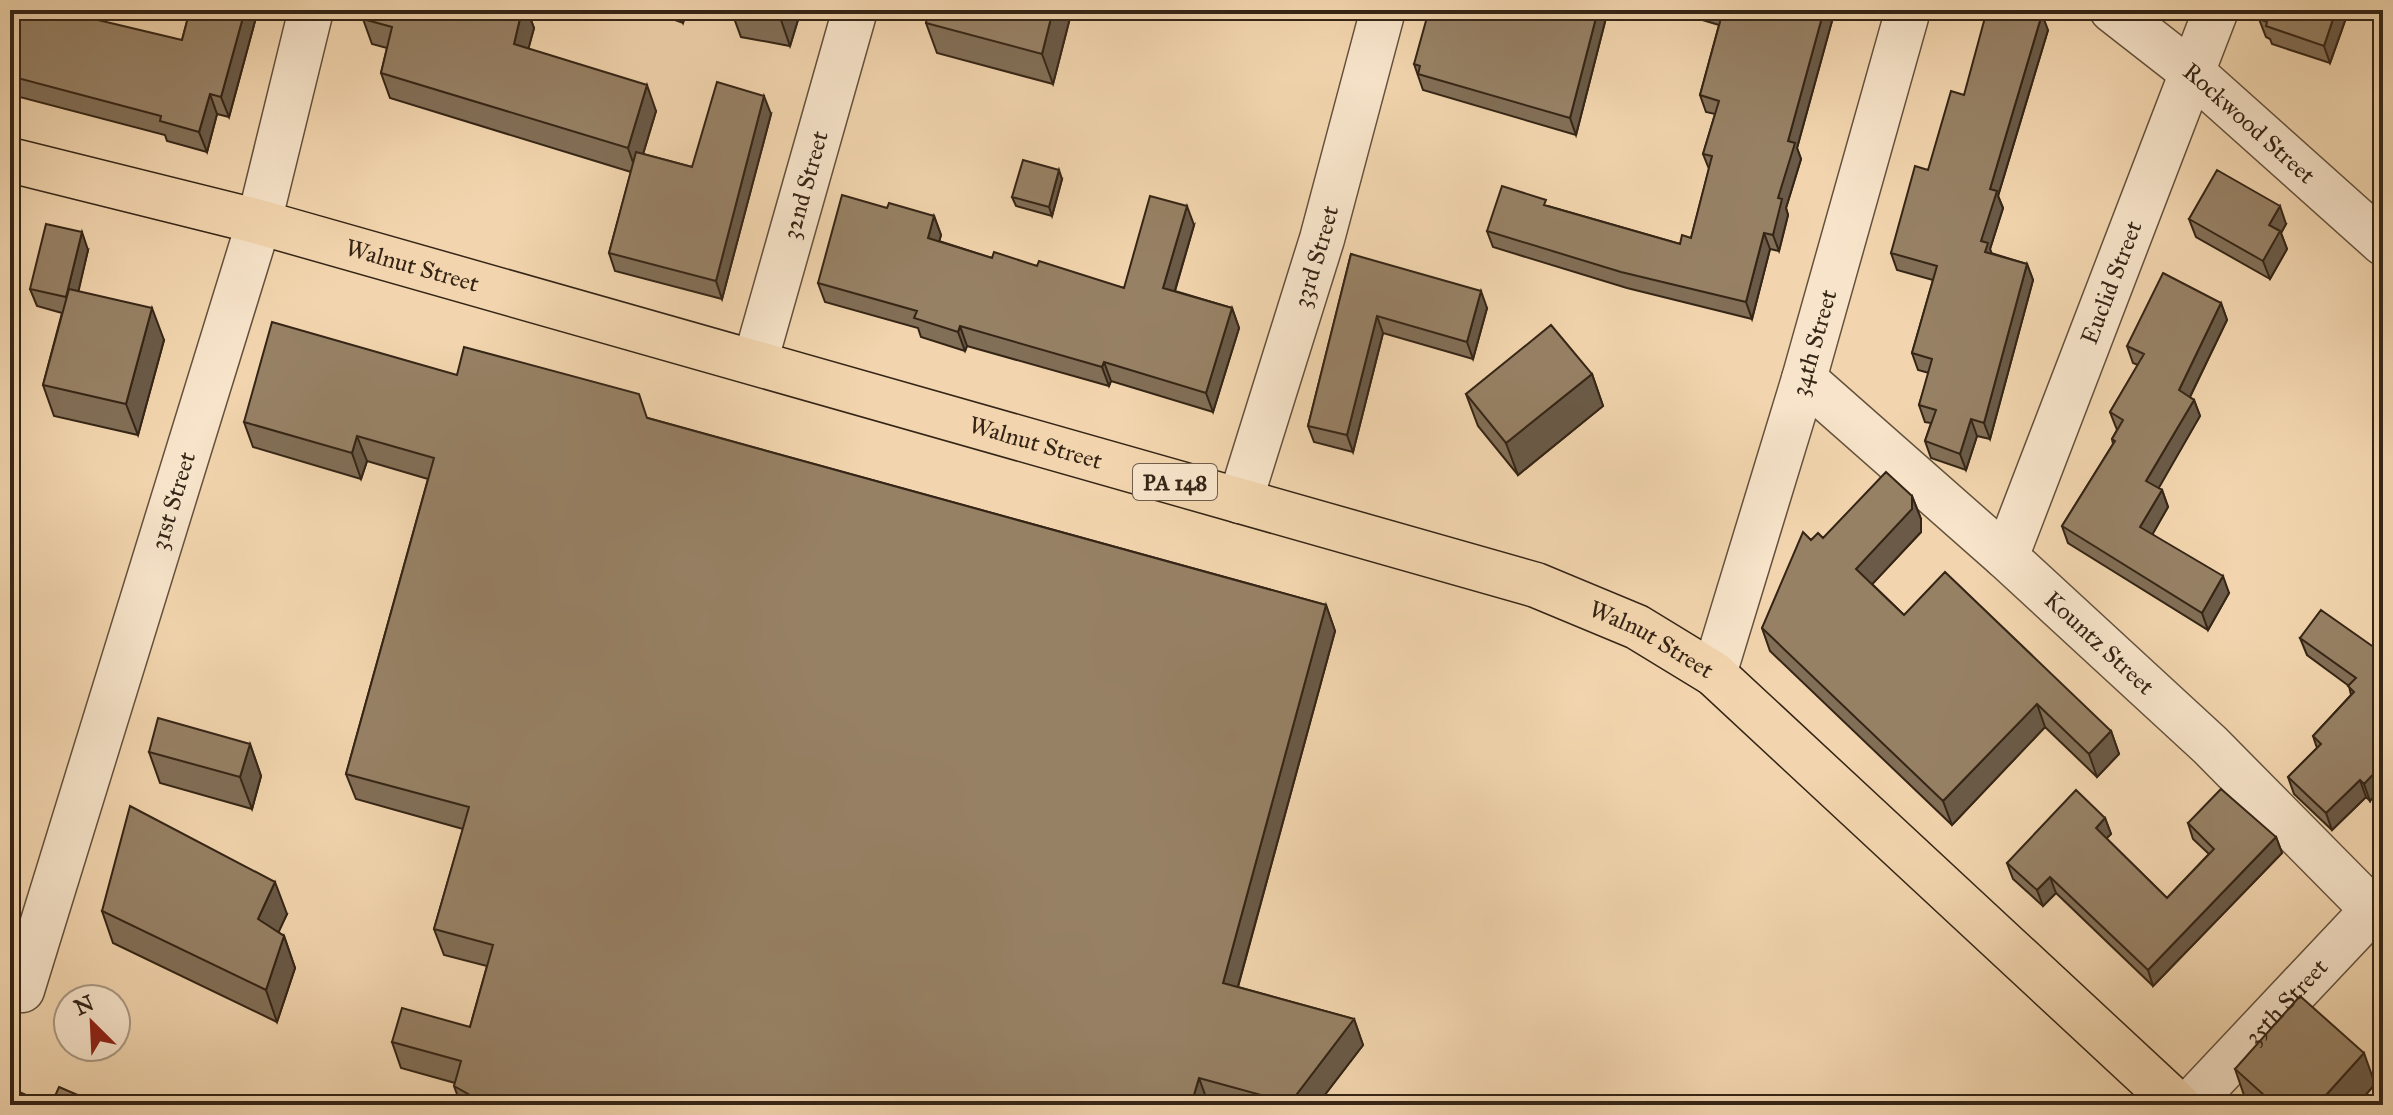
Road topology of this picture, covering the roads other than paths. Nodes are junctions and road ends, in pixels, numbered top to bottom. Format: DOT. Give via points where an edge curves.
graph roads {
  1 [pos="311,10"];
  2 [pos="855,10"];
  3 [pos="1383,10"];
  4 [pos="1908,10"];
  5 [pos="2112,10"];
  6 [pos="2216,10"];
  7 [pos="2194,74"];
  8 [pos="10,160"];
  9 [pos="259,222"];
  10 [pos="2383,243"];
  11 [pos="755,362"];
  12 [pos="1804,379"];
  13 [pos="1240,501"];
  14 [pos="2006,557"];
  15 [pos="1714,674"];
  16 [pos="2379,909"];
  17 [pos="22,990"];
  18 [pos="2178,1105"];
  19 [pos="2189,1105"];
  1 -- 9 [label="street, 31st Street"];
  2 -- 11 [label="street, 32nd Street"];
  3 -- 13 [label="street, 33rd Street" via="1322,239"];
  4 -- 12 [label="street, 34th Street"];
  5 -- 7 [label="street, Rockwood Street"];
  6 -- 7 [label="street, Euclid Street"];
  7 -- 10 [label="street, Rockwood Street"];
  7 -- 14 [label="street, Euclid Street"];
  8 -- 9 [label="main road, Walnut Street / PA 148"];
  9 -- 11 [label="main road, Walnut Street / PA 148"];
  9 -- 17 [label="street, 31st Street"];
  11 -- 13 [label="main road, Walnut Street / PA 148"];
  12 -- 14 [label="street, Kountz Street"];
  12 -- 15 [label="street, 34th Street"];
  13 -- 15 [label="main road, Walnut Street / PA 148" via="1536,585 1637,627"];
  14 -- 16 [label="street, Kountz Street"];
  15 -- 18 [label="main road, Walnut Street / PA 148"];
  16 -- 19 [label="street, 35th Street"];
}
